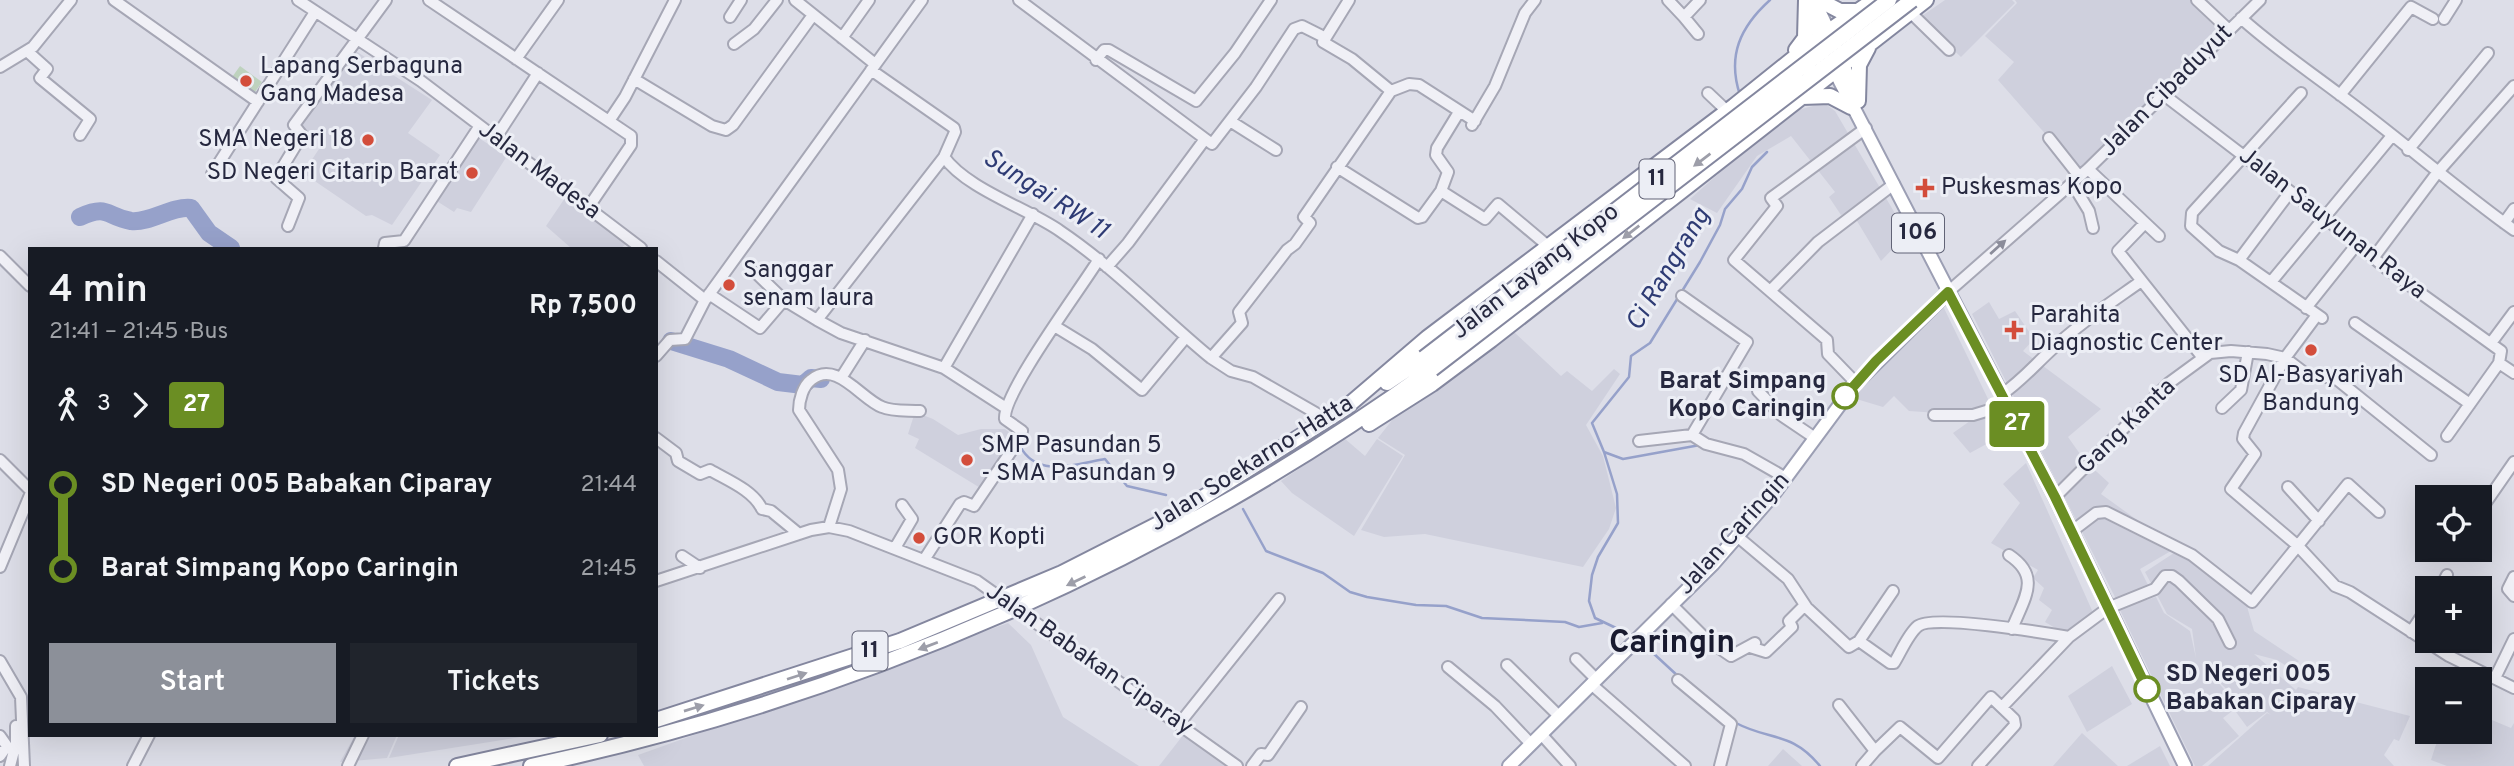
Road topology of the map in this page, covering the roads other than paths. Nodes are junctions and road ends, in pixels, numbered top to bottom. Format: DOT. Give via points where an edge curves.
graph roads {
  1 [pos="71,0"];
  2 [pos="114,0"];
  3 [pos="298,0"];
  4 [pos="386,0"];
  5 [pos="429,0"];
  6 [pos="558,0"];
  7 [pos="676,0"];
  8 [pos="741,0"];
  9 [pos="777,0"];
  10 [pos="795,0"];
  11 [pos="869,0"];
  12 [pos="922,0"];
  13 [pos="1019,0"];
  14 [pos="1271,0"];
  15 [pos="1349,0"];
  16 [pos="1535,0"];
  17 [pos="1668,0"];
  18 [pos="1700,0"];
  19 [pos="1806,0"];
  20 [pos="1816,0"];
  21 [pos="1874,0"];
  22 [pos="1889,0"];
  23 [pos="1926,0"];
  24 [pos="2197,0"];
  25 [pos="2260,0"];
  26 [pos="2456,0"];
  27 [pos="1911,6"];
  28 [pos="1860,10"];
  29 [pos="315,12"];
  30 [pos="730,17"];
  31 [pos="1684,18"];
  32 [pos="2241,18"];
  33 [pos="811,19"];
  34 [pos="2230,30"];
  35 [pos="1698,34"];
  36 [pos="1824,34"];
  37 [pos="1324,37"];
  38 [pos="357,38"];
  39 [pos="842,38"];
  40 [pos="1876,39"];
  41 [pos="734,44"];
  42 [pos="1949,50"];
  43 [pos="27,51"];
  44 [pos="2488,52"];
  45 [pos="516,59"];
  46 [pos="1096,60"];
  47 [pos="2,63"];
  48 [pos="873,67"];
  49 [pos="1838,67"];
  50 [pos="1779,69"];
  51 [pos="538,74"];
  52 [pos="634,79"];
  53 [pos="2514,86"];
  54 [pos="1391,91"];
  55 [pos="1708,93"];
  56 [pos="2301,93"];
  57 [pos="2340,94"];
  58 [pos="2164,95"];
  59 [pos="1798,99"];
  60 [pos="258,102"];
  61 [pos="1856,107"];
  62 [pos="1727,111"];
  63 [pos="1459,112"];
  64 [pos="609,121"];
  65 [pos="1230,121"];
  66 [pos="479,127"];
  67 [pos="1866,128"];
  68 [pos="1699,132"];
  69 [pos="80,135"];
  70 [pos="2391,137"];
  71 [pos="2049,138"];
  72 [pos="495,139"];
  73 [pos="1205,139"];
  74 [pos="1276,150"];
  75 [pos="2408,150"];
  76 [pos="2244,156"];
  77 [pos="944,157"];
  78 [pos="1723,160"];
  79 [pos="1337,167"];
  80 [pos="2437,173"];
  81 [pos="212,174"];
  82 [pos="2080,176"];
  83 [pos="1894,184"];
  84 [pos="1441,191"];
  85 [pos="2290,192"];
  86 [pos="588,208"];
  87 [pos="2514,209"];
  88 [pos="1033,214"];
  89 [pos="2325,218"];
  90 [pos="2145,223"];
  91 [pos="2504,223"];
  92 [pos="288,226"];
  93 [pos="2093,228"];
  94 [pos="2514,230"];
  95 [pos="2159,236"];
  96 [pos="2357,244"];
  97 [pos="1548,246"];
  98 [pos="384,247"];
  99 [pos="636,247"];
  100 [pos="0,256"];
  101 [pos="2374,257"];
  102 [pos="2239,260"];
  103 [pos="658,262"];
  104 [pos="1103,263"];
  105 [pos="756,273"];
  106 [pos="2140,282"];
  107 [pos="2271,282"];
  108 [pos="28,284"];
  109 [pos="1770,291"];
  110 [pos="1948,292"];
  111 [pos="1682,296"];
  112 [pos="707,297"];
  113 [pos="785,300"];
  114 [pos="2306,308"];
  115 [pos="2514,312"];
  116 [pos="817,320"];
  117 [pos="2356,323"];
  118 [pos="1056,327"];
  119 [pos="1186,337"];
  120 [pos="865,340"];
  121 [pos="2491,343"];
  122 [pos="2501,351"];
  123 [pos="2513,351"];
  124 [pos="2248,352"];
  125 [pos="658,354"];
  126 [pos="1211,358"];
  127 [pos="2285,358"];
  128 [pos="2202,359"];
  129 [pos="2499,363"];
  130 [pos="1428,364"];
  131 [pos="944,368"];
  132 [pos="2514,373"];
  133 [pos="841,378"];
  134 [pos="1856,383"];
  135 [pos="1758,391"];
  136 [pos="2003,400"];
  137 [pos="2470,404"];
  138 [pos="1006,408"];
  139 [pos="2222,408"];
  140 [pos="1344,409"];
  141 [pos="920,411"];
  142 [pos="1371,411"];
  143 [pos="1934,415"];
  144 [pos="1328,420"];
  145 [pos="1692,435"];
  146 [pos="2447,436"];
  147 [pos="1815,438"];
  148 [pos="658,440"];
  149 [pos="1639,442"];
  150 [pos="2431,455"];
  151 [pos="0,460"];
  152 [pos="2514,462"];
  153 [pos="1786,478"];
  154 [pos="2288,487"];
  155 [pos="28,490"];
  156 [pos="2492,493"];
  157 [pos="28,497"];
  158 [pos="2055,497"];
  159 [pos="902,505"];
  160 [pos="2379,512"];
  161 [pos="2319,521"];
  162 [pos="829,527"];
  163 [pos="2071,532"];
  164 [pos="799,534"];
  165 [pos="1738,537"];
  166 [pos="2297,545"];
  167 [pos="895,548"];
  168 [pos="1132,552"];
  169 [pos="2009,555"];
  170 [pos="682,556"];
  171 [pos="924,559"];
  172 [pos="0,567"];
  173 [pos="700,568"];
  174 [pos="2514,577"];
  175 [pos="658,580"];
  176 [pos="1894,591"];
  177 [pos="2514,596"];
  178 [pos="1005,599"];
  179 [pos="1279,599"];
  180 [pos="1671,604"];
  181 [pos="1805,605"];
  182 [pos="2108,608"];
  183 [pos="1019,609"];
  184 [pos="2415,626"];
  185 [pos="2012,629"];
  186 [pos="2411,632"];
  187 [pos="2069,637"];
  188 [pos="2514,639"];
  189 [pos="1859,641"];
  190 [pos="2230,643"];
  191 [pos="1576,659"];
  192 [pos="0,661"];
  193 [pos="1507,665"];
  194 [pos="1448,667"];
  195 [pos="2495,678"];
  196 [pos="1678,680"];
  197 [pos="1593,682"];
  198 [pos="14,688"];
  199 [pos="2514,688"];
  200 [pos="1839,705"];
  201 [pos="2003,706"];
  202 [pos="1301,707"];
  203 [pos="1559,716"];
  204 [pos="658,719"];
  205 [pos="1179,724"];
  206 [pos="1541,734"];
  207 [pos="658,735"];
  208 [pos="0,736"];
  209 [pos="148,737"];
  210 [pos="362,737"];
  211 [pos="591,737"];
  212 [pos="652,737"];
  213 [pos="1531,744"];
  214 [pos="1875,751"];
  215 [pos="0,756"];
  216 [pos="1512,765"];
  217 [pos="9,766"];
  218 [pos="24,766"];
  219 [pos="133,766"];
  220 [pos="348,766"];
  221 [pos="457,766"];
  222 [pos="531,766"];
  223 [pos="1237,766"];
  224 [pos="1252,766"];
  225 [pos="1570,766"];
  226 [pos="1685,766"];
  227 [pos="1720,766"];
  228 [pos="1863,766"];
  229 [pos="1978,766"];
  230 [pos="2185,766"];
  1 -- 43 [label="street"];
  2 -- 60 [label="street"];
  3 -- 29 [label="street, Jalan Madesa"];
  4 -- 38 [label="street"];
  5 -- 45 [label="street"];
  6 -- 45 [label="street"];
  7 -- 52 [label="street"];
  8 -- 30 [label="street"];
  9 -- 41 [label="street" via="754,29"];
  10 -- 33 [label="street"];
  11 -- 39 [label="street"];
  12 -- 48 [label="street"];
  13 -- 46 [label="street"];
  14 -- 46 [label="street" via="1196,101 1109,50"];
  15 -- 37 [label="street"];
  16 -- 63 [label="street" via="1473,124"];
  17 -- 31 [label="street"];
  18 -- 31 [label="street"];
  19 -- 36 [label="main road, 106"];
  19 -- 50 [label="highway" via="1805,38"];
  20 -- 28 [label="highway" via="1840,11"];
  20 -- 36 [label="main road, 106"];
  21 -- 28 [label="highway, Jalan Soekarno-Hatta / 11"];
  22 -- 130 [label="highway, Jalan Layang Kopo / 11, bridge"];
  23 -- 27 [label="highway, Jalan Soekarno-Hatta / 11"];
  24 -- 34 [label="street"];
  25 -- 32 [label="street, Jalan Cibaduyut"];
  26 -- 57 [label="street" via="2438,19 2411,6"];
  27 -- 40 [label="highway, Jalan Soekarno-Hatta / 11"];
  27 -- 42 [label="street"];
  27 -- 130 [label="highway, Jalan Layang Kopo / 11, one-way, bridge"];
  28 -- 36 [label="highway, Jalan Soekarno-Hatta / 11"];
  29 -- 38 [label="street, Jalan Madesa"];
  29 -- 60 [label="street"];
  31 -- 35 [label="street"];
  32 -- 34 [label="street, Jalan Cibaduyut"];
  32 -- 57 [label="street"];
  33 -- 39 [label="street"];
  33 -- 52 [label="street" via="726,130"];
  34 -- 58 [label="street, Jalan Cibaduyut"];
  36 -- 49 [label="main road, 106"];
  36 -- 50 [label="highway, Jalan Soekarno-Hatta / 11"];
  37 -- 54 [label="street" via="1324,43"];
  37 -- 65 [label="street" via="1302,26 1294,29"];
  38 -- 66 [label="street, Jalan Madesa"];
  38 -- 92 [label="street" via="294,125 302,135 275,178 299,198"];
  39 -- 48 [label="street"];
  40 -- 49 [label="highway, Jalan Soekarno-Hatta / 11"];
  40 -- 61 [label="highway" via="1859,65"];
  43 -- 47 [label="street"];
  43 -- 69 [label="street" via="47,69 40,78 90,119"];
  44 -- 75 [label="street"];
  45 -- 51 [label="street"];
  46 -- 73 [label="street"];
  48 -- 77 [label="street" via="954,128"];
  48 -- 112 [label="street"];
  49 -- 59 [label="highway, Jalan Soekarno-Hatta / 11"];
  49 -- 61 [label="main road, 106"];
  50 -- 62 [label="highway, Jalan Soekarno-Hatta / 11"];
  51 -- 64 [label="street"];
  51 -- 72 [label="street"];
  52 -- 64 [label="street"];
  53 -- 80 [label="street"];
  54 -- 63 [label="street" via="1419,85"];
  54 -- 79 [label="street"];
  55 -- 62 [label="street"];
  56 -- 76 [label="street"];
  57 -- 70 [label="street"];
  58 -- 76 [label="street, Jalan Sauyunan Raya"];
  58 -- 82 [label="street, Jalan Cibaduyut"];
  59 -- 61 [label="highway" via="1818,94"];
  59 -- 78 [label="highway, Jalan Soekarno-Hatta / 11"];
  60 -- 81 [label="street"];
  61 -- 67 [label="main road, 106"];
  62 -- 68 [label="highway, Jalan Soekarno-Hatta / 11"];
  63 -- 84 [label="street" via="1437,148 1436,155 1448,172"];
  64 -- 86 [label="street" via="631,136 631,145"];
  65 -- 73 [label="street" via="1213,144"];
  65 -- 74 [label="street"];
  66 -- 72 [label="street, Jalan Madesa"];
  66 -- 98 [label="street" via="404,241 385,243"];
  67 -- 83 [label="main road, 106"];
  67 -- 109 [label="street" via="1771,198 1777,206 1734,262"];
  68 -- 78 [label="highway" via="1708,127 1723,132 1729,146"];
  68 -- 97 [label="highway, Jalan Soekarno-Hatta / 11"];
  70 -- 75 [label="street"];
  70 -- 89 [label="street"];
  71 -- 82 [label="street"];
  72 -- 86 [label="street, Jalan Madesa"];
  73 -- 104 [label="street" via="1129,243"];
  75 -- 80 [label="street"];
  76 -- 85 [label="street, Jalan Sauyunan Raya"];
  76 -- 102 [label="street" via="2190,220 2218,251"];
  77 -- 88 [label="street" via="959,173"];
  77 -- 116 [label="street"];
  78 -- 168 [label="highway, Jalan Soekarno-Hatta / 11, one-way" via="1421,391 1192,532"];
  79 -- 84 [label="street" via="1418,219"];
  79 -- 126 [label="street" via="1304,217 1310,223 1240,312 1242,323"];
  80 -- 91 [label="street"];
  80 -- 101 [label="street"];
  82 -- 90 [label="street"];
  82 -- 93 [label="street"];
  110 -- 82 [label="street, Jalan Cibaduyut, one-way"];
  83 -- 109 [label="street" via="1818,242"];
  83 -- 110 [label="main road, 106"];
  84 -- 97 [label="street" via="1485,219 1497,204"];
  85 -- 89 [label="street, Jalan Sauyunan Raya"];
  85 -- 102 [label="street"];
  86 -- 99 [label="street, Jalan Madesa"];
  87 -- 91 [label="street"];
  88 -- 104 [label="street"];
  88 -- 131 [label="street"];
  89 -- 96 [label="street, Jalan Sauyunan Raya"];
  89 -- 107 [label="street"];
  90 -- 95 [label="street"];
  90 -- 106 [label="street" via="2118,251"];
  91 -- 94 [label="street"];
  96 -- 101 [label="street, Jalan Sauyunan Raya"];
  96 -- 114 [label="street"];
  97 -- 140 [label="highway, Jalan Soekarno-Hatta / 11" via="1427,338"];
  100 -- 108 [label="street"];
  101 -- 121 [label="street, Jalan Sauyunan Raya"];
  102 -- 107 [label="street"];
  103 -- 112 [label="street"];
  104 -- 118 [label="street"];
  104 -- 119 [label="street"];
  105 -- 113 [label="street"];
  106 -- 128 [label="street"];
  106 -- 136 [label="street" via="2050,351"];
  107 -- 114 [label="street"];
  109 -- 134 [label="street" via="1828,340 1828,354"];
  110 -- 134 [label="main road, Jalan Caringin"];
  110 -- 136 [label="main road, 106"];
  111 -- 145 [label="street" via="1747,342"];
  112 -- 113 [label="street" via="760,328"];
  112 -- 125 [label="street" via="685,339 670,340"];
  113 -- 116 [label="street"];
  114 -- 127 [label="street" via="2320,317"];
  115 -- 121 [label="street"];
  116 -- 120 [label="street"];
  117 -- 137 [label="street"];
  118 -- 119 [label="street" via="1092,349 1142,390"];
  118 -- 138 [label="street"];
  119 -- 126 [label="street"];
  120 -- 131 [label="street"];
  120 -- 133 [label="street"];
  121 -- 122 [label="street, Jalan Sauyunan Raya"];
  122 -- 123 [label="street"];
  122 -- 129 [label="street"];
  124 -- 127 [label="street"];
  124 -- 128 [label="street" via="2213,353"];
  124 -- 139 [label="street" via="2241,390"];
  126 -- 144 [label="street"];
  127 -- 150 [label="street" via="2310,377 2334,377"];
  127 -- 166 [label="street" via="2243,435 2255,454 2231,488"];
  128 -- 158 [label="street, Gang Kanta" via="2163,388"];
  129 -- 132 [label="street"];
  129 -- 137 [label="street"];
  130 -- 140 [label="highway, Jalan Layang Kopo / 11"];
  130 -- 142 [label="highway, Jalan Layang Kopo / 11"];
  131 -- 138 [label="street"];
  133 -- 141 [label="street" via="881,407"];
  133 -- 162 [label="street" via="828,374 814,377 799,405 838,470 841,489"];
  134 -- 147 [label="main road, Jalan Caringin"];
  135 -- 147 [label="street" via="1781,415"];
  136 -- 143 [label="street" via="1973,415"];
  136 -- 158 [label="main road, 106"];
  137 -- 146 [label="street"];
  138 -- 171 [label="street" via="1005,419 1021,429 1021,436 974,506 960,504"];
  140 -- 144 [label="highway, Jalan Soekarno-Hatta / 11"];
  142 -- 168 [label="highway, Jalan Soekarno-Hatta / 11" via="1249,489"];
  144 -- 178 [label="highway, Jalan Soekarno-Hatta / 11" via="1172,517"];
  145 -- 149 [label="street"];
  145 -- 153 [label="street" via="1706,444 1744,454"];
  147 -- 153 [label="main road, Jalan Caringin"];
  148 -- 164 [label="street" via="676,453 678,461 701,474 710,470 725,478"];
  151 -- 155 [label="street"];
  152 -- 156 [label="street"];
  153 -- 165 [label="main road, Jalan Caringin"];
  154 -- 161 [label="street"];
  157 -- 172 [label="street"];
  158 -- 163 [label="main road, 106"];
  159 -- 167 [label="street" via="912,519"];
  160 -- 161 [label="street" via="2348,484"];
  161 -- 166 [label="street"];
  162 -- 164 [label="street"];
  162 -- 167 [label="street, Jalan Babakan Ciparay"];
  163 -- 166 [label="street" via="2101,511 2192,555 2250,602"];
  163 -- 182 [label="main road, 106"];
  164 -- 173 [label="street"];
  165 -- 180 [label="main road, Jalan Caringin"];
  165 -- 181 [label="street" via="1788,579"];
  166 -- 186 [label="street" via="2334,586"];
  167 -- 171 [label="street, Jalan Babakan Ciparay"];
  168 -- 183 [label="highway, Jalan Soekarno-Hatta / 11, one-way"];
  169 -- 185 [label="street" via="2024,564 2030,583"];
  170 -- 173 [label="street"];
  171 -- 178 [label="street, Jalan Babakan Ciparay"];
  173 -- 175 [label="street"];
  174 -- 177 [label="street" via="2508,589"];
  176 -- 189 [label="street"];
  178 -- 183 [label="street, Jalan Babakan Ciparay"];
  204 -- 178 [label="highway, Jalan Soekarno-Hatta / 11, one-way" via="900,641"];
  179 -- 205 [label="street"];
  180 -- 181 [label="street" via="1727,656 1750,647 1766,652 1792,627 1789,621"];
  180 -- 197 [label="main road, Jalan Caringin"];
  181 -- 189 [label="street" via="1849,647"];
  182 -- 187 [label="street"];
  182 -- 190 [label="street" via="2155,589 2165,576 2172,576 2218,619"];
  182 -- 230 [label="main road, 106"];
  183 -- 205 [label="street, Jalan Babakan Ciparay"];
  183 -- 207 [label="highway, Jalan Soekarno-Hatta / 11, one-way" via="831,682"];
  184 -- 186 [label="street"];
  185 -- 187 [label="street"];
  185 -- 189 [label="street" via="1923,623 1893,664"];
  186 -- 195 [label="street"];
  187 -- 201 [label="street"];
  188 -- 195 [label="street"];
  191 -- 197 [label="street"];
  192 -- 198 [label="street"];
  193 -- 203 [label="street"];
  194 -- 213 [label="street"];
  195 -- 199 [label="street"];
  196 -- 227 [label="street" via="1731,724"];
  197 -- 203 [label="main road, Jalan Caringin"];
  197 -- 226 [label="street"];
  198 -- 217 [label="street" via="16,743"];
  198 -- 218 [label="street" via="22,708"];
  200 -- 214 [label="street"];
  201 -- 214 [label="street" via="1989,698 1938,758 1900,727"];
  201 -- 229 [label="street" via="2015,725"];
  202 -- 224 [label="street" via="1268,755 1261,754"];
  203 -- 206 [label="main road, Jalan Caringin"];
  205 -- 223 [label="street, Jalan Babakan Ciparay"];
  206 -- 213 [label="main road, Jalan Caringin"];
  206 -- 225 [label="street"];
  208 -- 215 [label="street" via="7,744"];
  209 -- 219 [label="street"];
  210 -- 220 [label="street"];
  211 -- 221 [label="highway"];
  212 -- 222 [label="highway, Jalan Soekarno-Hatta / 11, one-way"];
  213 -- 216 [label="main road, Jalan Caringin"];
  214 -- 228 [label="street"];
}
